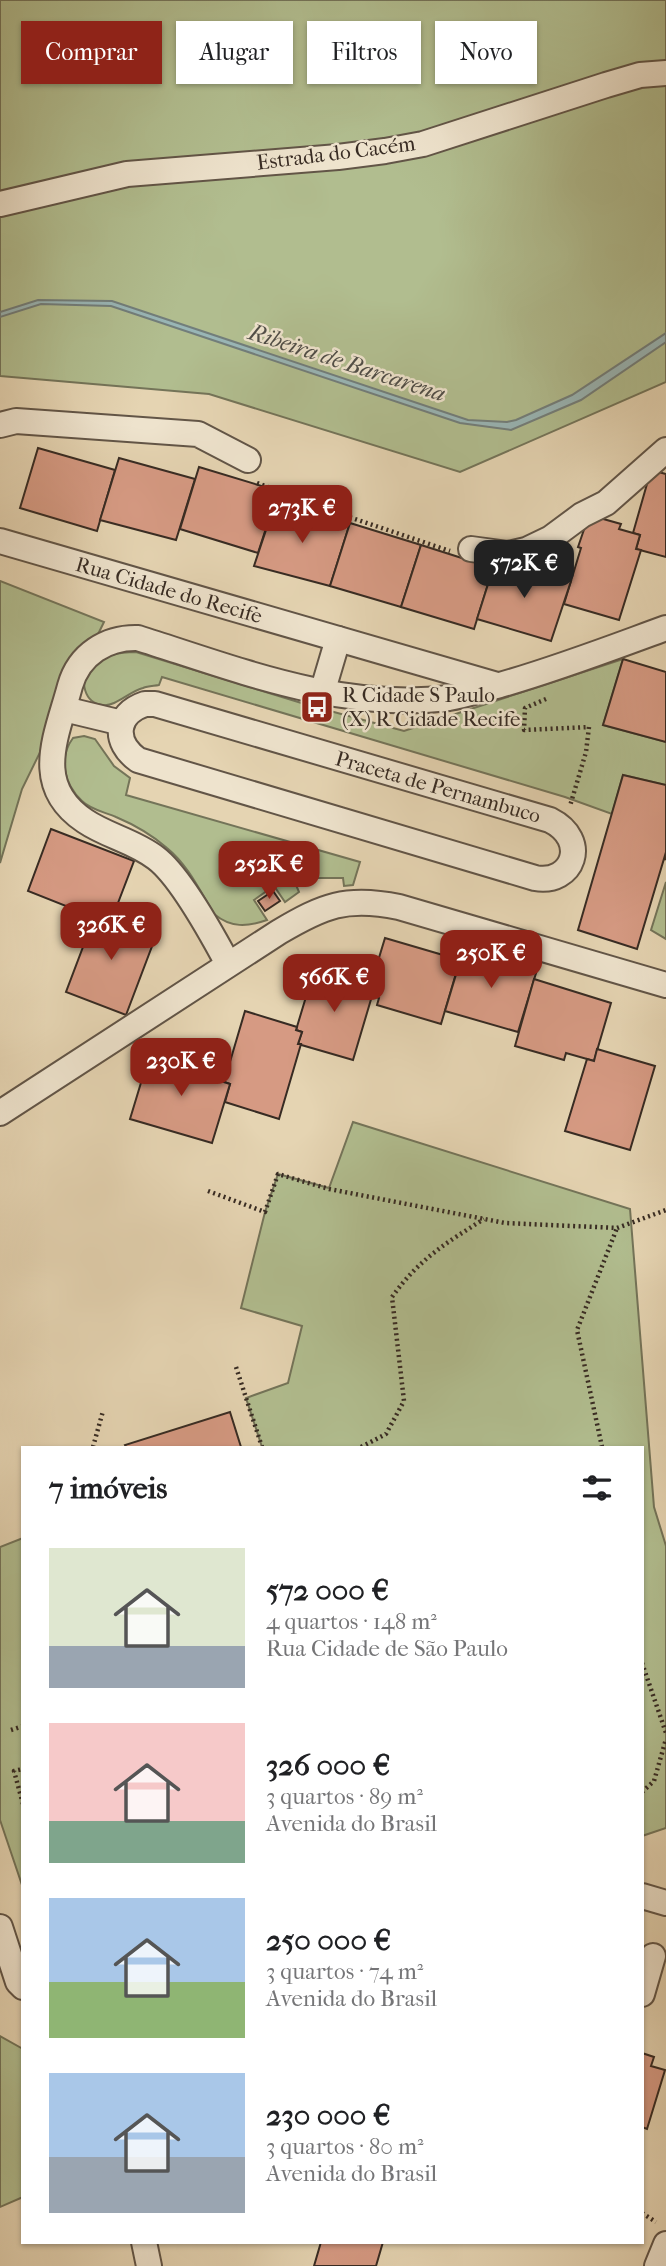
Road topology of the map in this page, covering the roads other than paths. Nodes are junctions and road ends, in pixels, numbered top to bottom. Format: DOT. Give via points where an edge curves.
graph roads {
  1 [pos="666,73"];
  2 [pos="0,204"];
  3 [pos="0,425"];
  4 [pos="666,450"];
  5 [pos="250,471"];
  6 [pos="0,541"];
  7 [pos="471,550"];
  8 [pos="666,628"];
  9 [pos="338,639"];
  10 [pos="498,685"];
  11 [pos="322,693"];
  12 [pos="64,709"];
  13 [pos="122,723"];
  14 [pos="228,964"];
  15 [pos="666,985"];
  16 [pos="0,1113"];
  17 [pos="644,1897"];
  18 [pos="666,1903"];
  19 [pos="9,1934"];
  20 [pos="654,1956"];
  21 [pos="21,1985"];
  22 [pos="644,1988"];
  23 [pos="144,2244"];
  24 [pos="666,2244"];
  25 [pos="149,2266"];
  26 [pos="657,2266"];
  1 -- 2 [label="street, Estrada do Cacém" via="640,75 423,144 127,174"];
  3 -- 5 [label="street" via="16,421 198,434"];
  4 -- 7 [label="street" via="606,503 551,538 508,554"];
  6 -- 9 [label="street, Rua Cidade do Recife"];
  8 -- 10 [label="street"];
  9 -- 10 [label="street, Rua Cidade do Recife"];
  9 -- 11 [label="street"];
  10 -- 11 [label="street" via="437,698 365,699"];
  11 -- 12 [label="street" via="138,638 120,637 99,646 80,663"];
  12 -- 13 [label="street"];
  12 -- 14 [label="street" via="50,757 54,785 63,802 85,822 158,859"];
  13 -- 13 [label="street, Praceta de Pernambuco" via="124,746 138,760 535,878 554,878 572,858 570,835 562,826 537,816 155,704 138,706"];
  14 -- 15 [label="street" via="312,912 374,902"];
  14 -- 16 [label="street"];
  17 -- 18 [label="street"];
  19 -- 21 [label="street"];
  20 -- 22 [label="street"];
  23 -- 25 [label="street"];
  24 -- 26 [label="street"];
}
